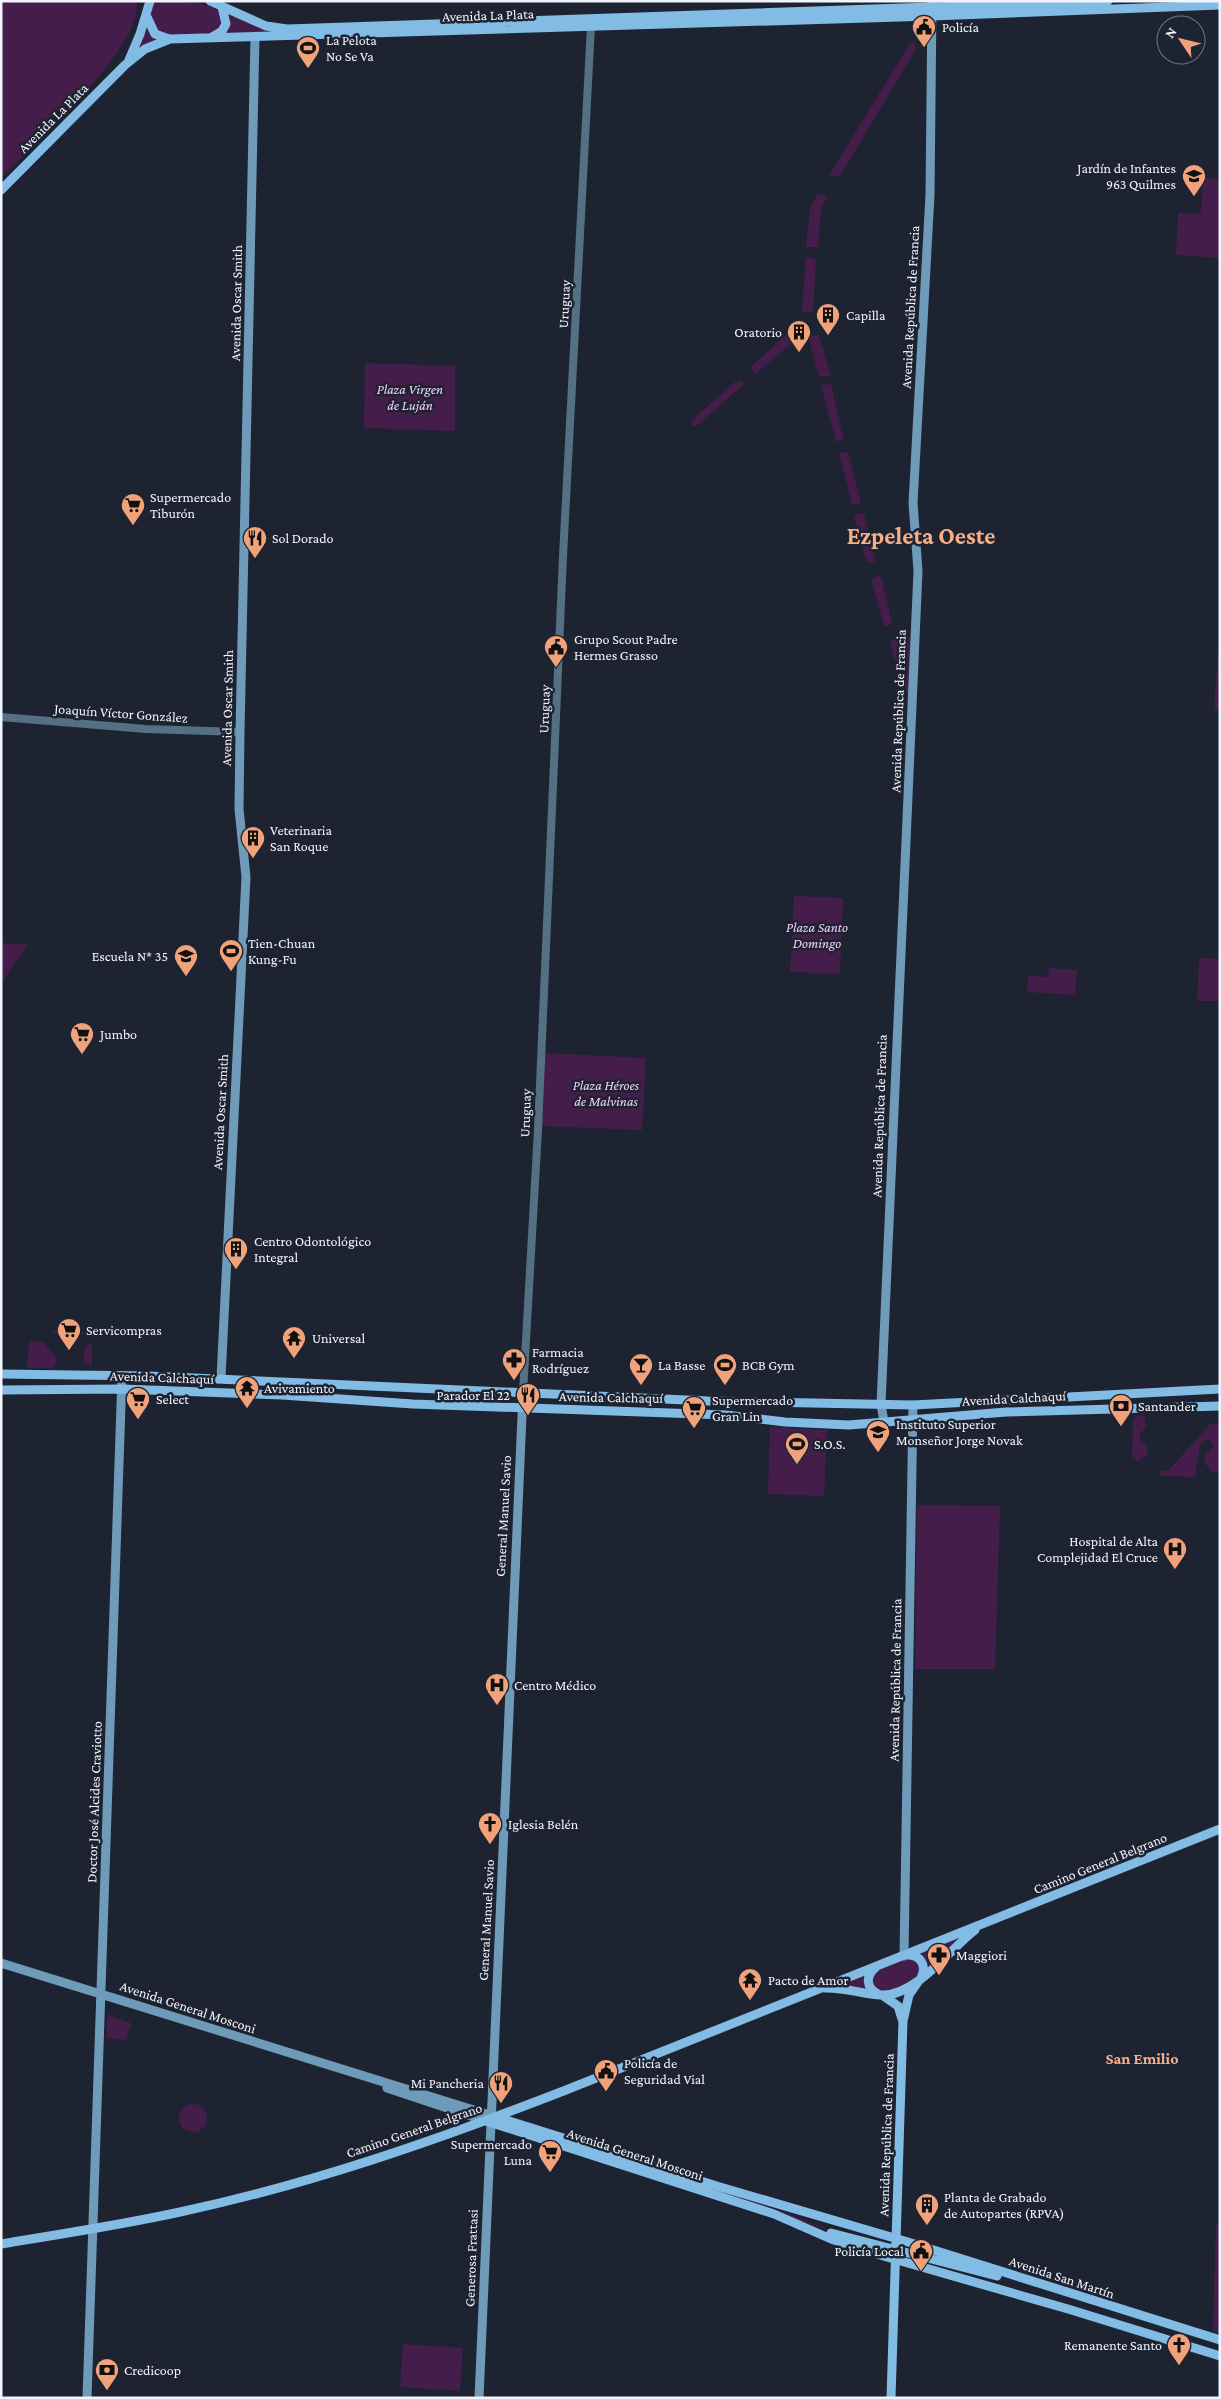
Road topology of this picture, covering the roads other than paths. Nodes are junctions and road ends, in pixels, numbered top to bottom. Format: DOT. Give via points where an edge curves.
graph roads {
  1 [pos="210,1"];
  2 [pos="1108,1"];
  3 [pos="149,4"];
  4 [pos="1220,5"];
  5 [pos="222,7"];
  6 [pos="932,8"];
  7 [pos="591,26"];
  8 [pos="255,37"];
  9 [pos="206,38"];
  10 [pos="170,39"];
  11 [pos="125,65"];
  12 [pos="1,190"];
  13 [pos="1,717"];
  14 [pos="240,732"];
  15 [pos="1,1374"];
  16 [pos="94,1375"];
  17 [pos="122,1376"];
  18 [pos="221,1383"];
  19 [pos="94,1389"];
  20 [pos="122,1389"];
  21 [pos="6,1390"];
  22 [pos="160,1390"];
  23 [pos="1220,1390"];
  24 [pos="523,1393"];
  25 [pos="881,1404"];
  26 [pos="913,1405"];
  27 [pos="1220,1406"];
  28 [pos="522,1409"];
  29 [pos="912,1418"];
  30 [pos="884,1422"];
  31 [pos="1220,1829"];
  32 [pos="990,1921"];
  33 [pos="906,1955"];
  34 [pos="1,1963"];
  35 [pos="876,1967"];
  36 [pos="919,1980"];
  37 [pos="819,1988"];
  38 [pos="100,1994"];
  39 [pos="880,1995"];
  40 [pos="903,2021"];
  41 [pos="490,2119"];
  42 [pos="93,2229"];
  43 [pos="896,2239"];
  44 [pos="1,2244"];
  45 [pos="895,2254"];
  46 [pos="1058,2290"];
  47 [pos="1220,2340"];
  48 [pos="1220,2356"];
  49 [pos="87,2398"];
  50 [pos="479,2398"];
  51 [pos="891,2398"];
  1 -- 5 [label="main road, Avenida La Plata"];
  2 -- 6 [label="main road, Avenida La Plata"];
  3 -- 10 [label="main road" via="147,20 153,31 161,38"];
  3 -- 11 [label="main road, Avenida La Plata" via="138,39"];
  4 -- 6 [label="main road, Avenida La Plata"];
  5 -- 6 [label="main road, Avenida La Plata" via="266,26 287,28"];
  5 -- 9 [label="main road" via="225,27 216,36"];
  6 -- 7 [label="main road, Avenida La Plata"];
  6 -- 25 [label="main road, Avenida República de Francia" via="927,258 912,503 918,571"];
  7 -- 8 [label="main road, Avenida La Plata"];
  7 -- 24 [label="street, Uruguay"];
  8 -- 9 [label="main road, Avenida La Plata"];
  8 -- 14 [label="main road, Avenida Oscar Smith"];
  9 -- 10 [label="main road, Avenida La Plata"];
  10 -- 11 [label="main road, Avenida La Plata" via="149,47"];
  11 -- 12 [label="main road, Avenida La Plata"];
  13 -- 14 [label="street, Joaquín Víctor González" via="146,729"];
  14 -- 18 [label="main road, Avenida Oscar Smith" via="239,809 246,877"];
  15 -- 16 [label="main road, Avenida Calchaquí"];
  16 -- 17 [label="main road, Avenida Calchaquí"];
  16 -- 19 [label="main road"];
  17 -- 18 [label="main road, Avenida Calchaquí"];
  17 -- 20 [label="main road, Doctor José Alcides Craviotto"];
  18 -- 22 [label="main road"];
  18 -- 24 [label="main road, Avenida Calchaquí"];
  19 -- 20 [label="main road, Avenida Calchaquí"];
  19 -- 21 [label="main road, Avenida Calchaquí" via="89,1393"];
  20 -- 22 [label="main road, Avenida Calchaquí"];
  20 -- 38 [label="main road, Doctor José Alcides Craviotto"];
  22 -- 28 [label="main road, Avenida Calchaquí"];
  23 -- 26 [label="main road, Avenida Calchaquí"];
  24 -- 25 [label="main road, Avenida Calchaquí"];
  24 -- 28 [label="main road, General Manuel Savio"];
  25 -- 26 [label="main road, Avenida Calchaquí"];
  25 -- 30 [label="main road, Avenida República de Francia"];
  26 -- 29 [label="main road, Avenida República de Francia"];
  27 -- 29 [label="main road, Avenida Calchaquí"];
  28 -- 30 [label="main road, Avenida Calchaquí" via="726,1414 785,1422 849,1425"];
  28 -- 41 [label="main road, General Manuel Savio"];
  29 -- 30 [label="main road, Avenida Calchaquí"];
  29 -- 33 [label="main road, Avenida República de Francia"];
  31 -- 32 [label="main road, Camino General Belgrano"];
  32 -- 33 [label="main road, Camino General Belgrano"];
  32 -- 36 [label="main road, Camino General Belgrano" via="970,1934"];
  33 -- 35 [label="main road, Camino General Belgrano"];
  33 -- 36 [label="main road" via="915,1956 922,1963 924,1970"];
  34 -- 38 [label="main road, Avenida General Mosconi"];
  35 -- 37 [label="main road, Camino General Belgrano"];
  35 -- 39 [label="main road" via="868,1984"];
  36 -- 39 [label="main road, Camino General Belgrano" via="902,1990"];
  36 -- 40 [label="main road, Avenida República de Francia" via="909,1994"];
  37 -- 39 [label="main road, Camino General Belgrano"];
  37 -- 41 [label="main road, Camino General Belgrano"];
  38 -- 41 [label="main road, Avenida General Mosconi" via="366,2078 393,2091"];
  38 -- 42 [label="main road, Doctor José Alcides Craviotto"];
  39 -- 40 [label="main road" via="898,2006"];
  40 -- 43 [label="main road, Avenida República de Francia"];
  41 -- 42 [label="main road, Camino General Belgrano" via="291,2184 181,2212"];
  41 -- 43 [label="main road, Avenida General Mosconi"];
  41 -- 45 [label="main road, Avenida General Mosconi" via="774,2214 836,2240"];
  41 -- 50 [label="main road, Generosa Frattasi"];
  42 -- 44 [label="main road, Camino General Belgrano"];
  42 -- 49 [label="main road, Doctor José Alcides Craviotto"];
  43 -- 45 [label="main road, Avenida República de Francia"];
  43 -- 46 [label="main road, Avenida San Martín"];
  45 -- 46 [label="main road"];
  45 -- 48 [label="main road, Avenida San Martín"];
  45 -- 51 [label="main road, Avenida República de Francia"];
  46 -- 47 [label="main road, Avenida San Martín"];
}
